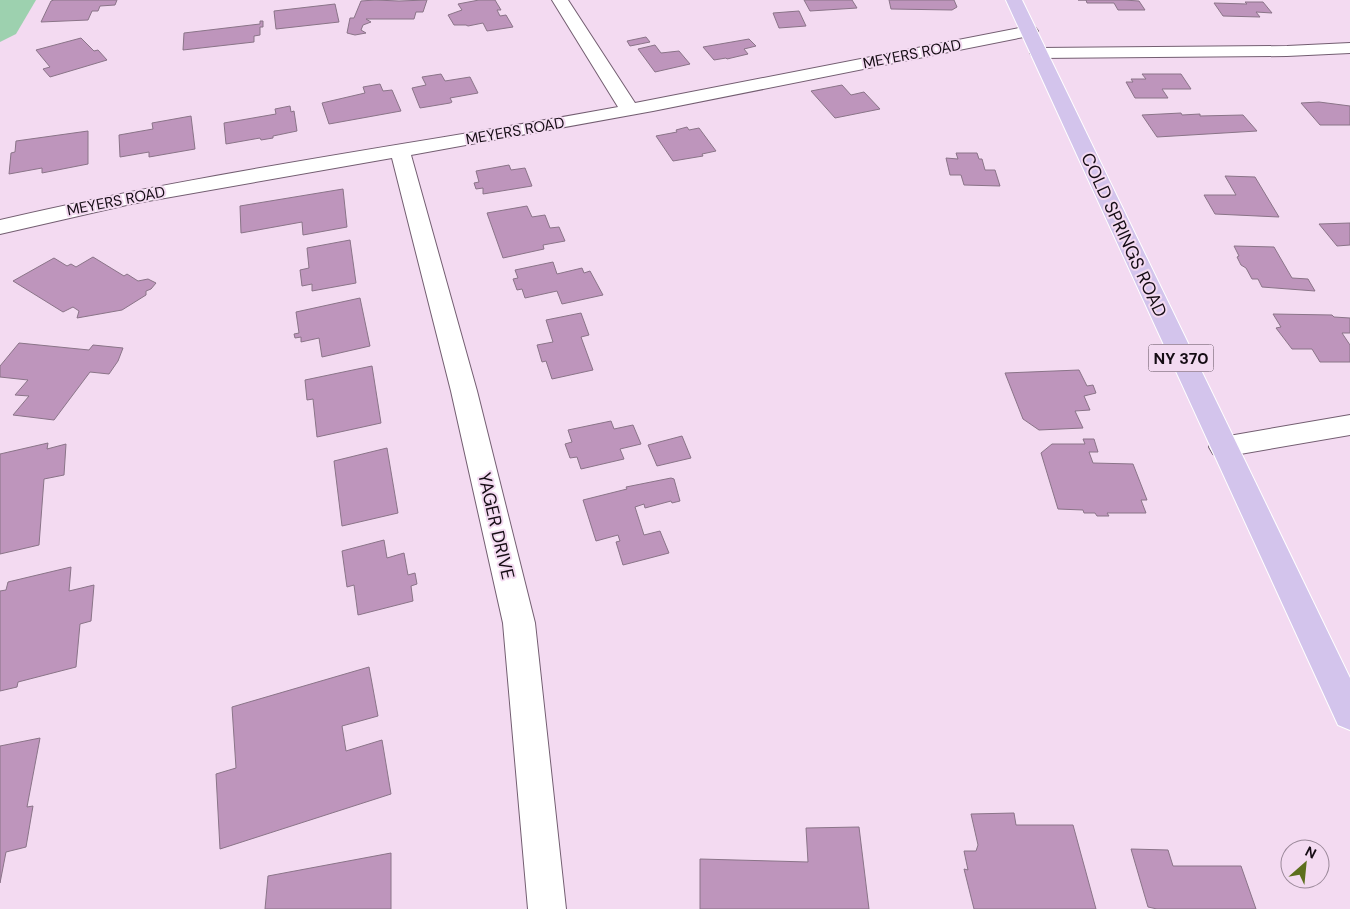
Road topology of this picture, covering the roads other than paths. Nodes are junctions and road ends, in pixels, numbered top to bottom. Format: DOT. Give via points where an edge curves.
graph roads {
  1 [pos="560,0"];
  2 [pos="1014,0"];
  3 [pos="1034,42"];
  4 [pos="1350,48"];
  5 [pos="629,109"];
  6 [pos="400,150"];
  7 [pos="0,227"];
  8 [pos="1350,425"];
  9 [pos="1222,446"];
  10 [pos="1350,714"];
  11 [pos="547,909"];
  1 -- 5 [label="street"];
  2 -- 3 [label="main road, COLD SPRINGS ROAD / NY 370"];
  3 -- 4 [label="street, MEYERS ROAD" via="1287,52"];
  3 -- 5 [label="street, MEYERS ROAD"];
  3 -- 9 [label="main road, COLD SPRINGS ROAD / NY 370"];
  5 -- 6 [label="street, MEYERS ROAD"];
  6 -- 7 [label="street, MEYERS ROAD" via="248,175"];
  6 -- 11 [label="street, YAGER DRIVE" via="464,391 519,623"];
  8 -- 9 [label="street"];
  9 -- 10 [label="main road, COLD SPRINGS ROAD / NY 370"];
}
